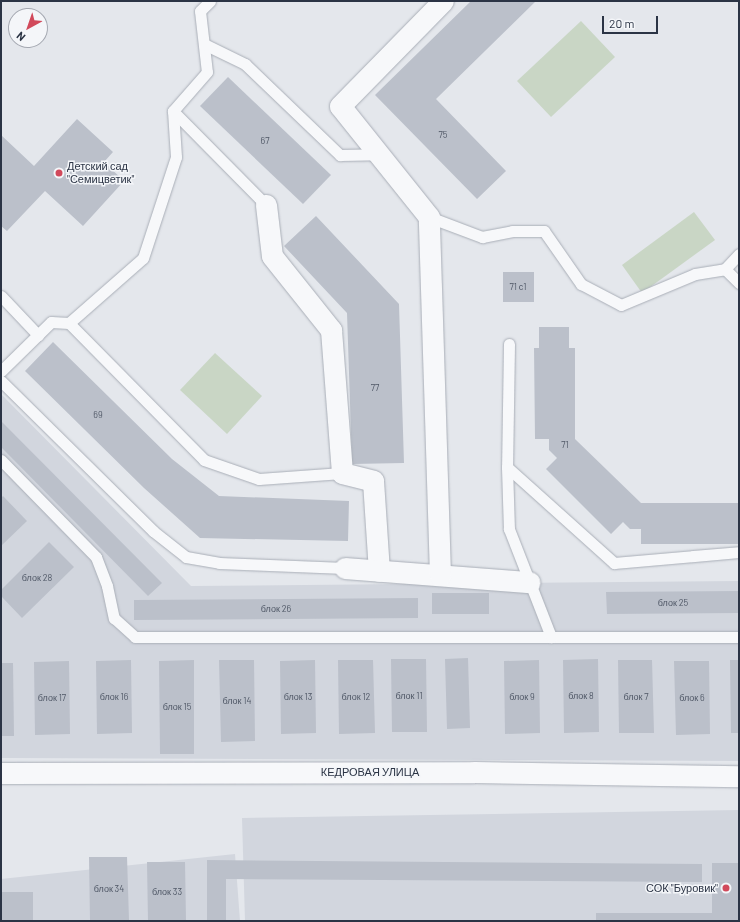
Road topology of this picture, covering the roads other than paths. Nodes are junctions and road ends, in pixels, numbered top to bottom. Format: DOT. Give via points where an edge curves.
graph roads {
  1 [pos="210,1"];
  2 [pos="443,1"];
  3 [pos="204,44"];
  4 [pos="173,111"];
  5 [pos="379,154"];
  6 [pos="266,205"];
  7 [pos="428,217"];
  8 [pos="739,254"];
  9 [pos="725,269"];
  10 [pos="739,283"];
  11 [pos="1,296"];
  12 [pos="69,323"];
  13 [pos="38,335"];
  14 [pos="509,344"];
  15 [pos="1,371"];
  16 [pos="1,381"];
  17 [pos="1,460"];
  18 [pos="507,467"];
  19 [pos="342,473"];
  20 [pos="739,552"];
  21 [pos="345,568"];
  22 [pos="379,571"];
  23 [pos="440,575"];
  24 [pos="530,582"];
  25 [pos="551,637"];
  26 [pos="739,637"];
  27 [pos="1,773"];
  28 [pos="739,776"];
  1 -- 3 [label="lane" via="200,11"];
  2 -- 5 [label="street" via="340,106"];
  3 -- 4 [label="lane" via="207,72"];
  3 -- 5 [label="lane" via="245,64 340,155"];
  4 -- 6 [label="lane"];
  4 -- 12 [label="lane" via="176,157 143,258"];
  5 -- 7 [label="street"];
  6 -- 19 [label="street" via="272,256 331,330"];
  7 -- 9 [label="lane" via="482,238 512,231 544,231 581,284 621,304 695,274"];
  7 -- 23 [label="street"];
  8 -- 9 [label="lane"];
  9 -- 10 [label="lane"];
  11 -- 13 [label="lane"];
  12 -- 13 [label="lane" via="51,322"];
  12 -- 19 [label="lane" via="204,460 259,479"];
  13 -- 15 [label="lane"];
  14 -- 18 [label="lane"];
  16 -- 21 [label="lane" via="153,531 186,557 219,563"];
  17 -- 25 [label="lane" via="96,557 107,586 114,618 135,637"];
  18 -- 20 [label="lane" via="614,563"];
  18 -- 24 [label="lane" via="509,529"];
  19 -- 22 [label="street" via="373,481"];
  21 -- 22 [label="street"];
  22 -- 23 [label="street"];
  23 -- 24 [label="street"];
  24 -- 25 [label="lane"];
  25 -- 26 [label="lane"];
  27 -- 28 [label="street, КЕДРОВАЯ УЛИЦА" via="474,772"];
}
